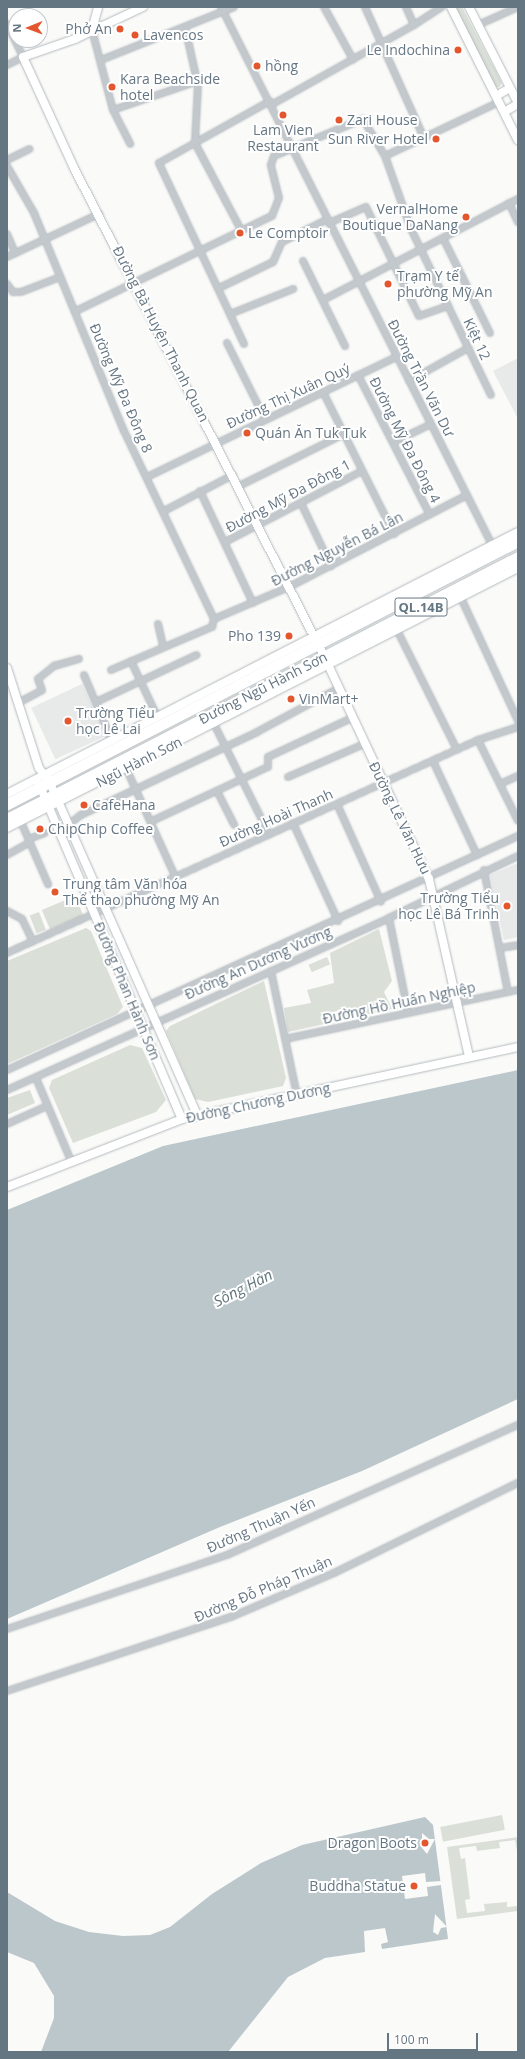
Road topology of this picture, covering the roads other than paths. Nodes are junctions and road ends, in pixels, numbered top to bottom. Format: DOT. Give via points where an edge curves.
graph roads {
  1 [pos="98,7"];
  2 [pos="142,7"];
  3 [pos="234,7"];
  4 [pos="324,7"];
  5 [pos="365,7"];
  6 [pos="406,7"];
  7 [pos="442,7"];
  8 [pos="451,7"];
  9 [pos="469,7"];
  10 [pos="518,7"];
  11 [pos="222,9"];
  12 [pos="7,24"];
  13 [pos="414,24"];
  14 [pos="478,25"];
  15 [pos="185,27"];
  16 [pos="92,30"];
  17 [pos="382,41"];
  18 [pos="23,57"];
  19 [pos="101,60"];
  20 [pos="353,60"];
  21 [pos="7,65"];
  22 [pos="198,81"];
  23 [pos="510,88"];
  24 [pos="497,99"];
  25 [pos="517,100"];
  26 [pos="271,103"];
  27 [pos="113,110"];
  28 [pos="504,112"];
  29 [pos="424,138"];
  30 [pos="518,140"];
  31 [pos="195,143"];
  32 [pos="130,144"];
  33 [pos="292,146"];
  34 [pos="30,149"];
  35 [pos="385,156"];
  36 [pos="7,160"];
  37 [pos="7,166"];
  38 [pos="518,199"];
  39 [pos="509,203"];
  40 [pos="99,214"];
  41 [pos="328,221"];
  42 [pos="518,222"];
  43 [pos="241,230"];
  44 [pos="7,234"];
  45 [pos="443,238"];
  46 [pos="45,239"];
  47 [pos="422,249"];
  48 [pos="201,251"];
  49 [pos="15,253"];
  50 [pos="7,257"];
  51 [pos="303,261"];
  52 [pos="392,265"];
  53 [pos="60,277"];
  54 [pos="360,282"];
  55 [pos="135,283"];
  56 [pos="8,288"];
  57 [pos="218,288"];
  58 [pos="293,289"];
  59 [pos="323,300"];
  60 [pos="448,306"];
  61 [pos="76,311"];
  62 [pos="230,314"];
  63 [pos="490,333"];
  64 [pos="227,344"];
  65 [pos="244,344"];
  66 [pos="345,346"];
  67 [pos="468,348"];
  68 [pos="396,357"];
  69 [pos="358,375"];
  70 [pos="409,381"];
  71 [pos="323,392"];
  72 [pos="491,395"];
  73 [pos="265,419"];
  74 [pos="431,424"];
  75 [pos="344,434"];
  76 [pos="394,442"];
  77 [pos="216,443"];
  78 [pos="362,471"];
  79 [pos="233,475"];
  80 [pos="147,477"];
  81 [pos="239,486"];
  82 [pos="200,491"];
  83 [pos="467,495"];
  84 [pos="301,503"];
  85 [pos="164,511"];
  86 [pos="430,515"];
  87 [pos="259,526"];
  88 [pos="518,532"];
  89 [pos="394,534"];
  90 [pos="518,541"];
  91 [pos="225,542"];
  92 [pos="492,545"];
  93 [pos="518,557"];
  94 [pos="332,566"];
  95 [pos="518,568"];
  96 [pos="289,587"];
  97 [pos="461,598"];
  98 [pos="253,603"];
  99 [pos="214,620"];
  100 [pos="158,624"];
  101 [pos="397,630"];
  102 [pos="316,640"];
  103 [pos="163,646"];
  104 [pos="197,656"];
  105 [pos="79,659"];
  106 [pos="131,661"];
  107 [pos="326,661"];
  108 [pos="7,668"];
  109 [pos="111,670"];
  110 [pos="314,673"];
  111 [pos="84,675"];
  112 [pos="141,682"];
  113 [pos="339,688"];
  114 [pos="96,702"];
  115 [pos="18,703"];
  116 [pos="158,718"];
  117 [pos="352,718"];
  118 [pos="518,721"];
  119 [pos="214,724"];
  120 [pos="518,728"];
  121 [pos="478,740"];
  122 [pos="112,741"];
  123 [pos="364,744"];
  124 [pos="225,746"];
  125 [pos="457,750"];
  126 [pos="433,761"];
  127 [pos="126,768"];
  128 [pos="518,776"];
  129 [pos="288,777"];
  130 [pos="243,779"];
  131 [pos="43,780"];
  132 [pos="382,783"];
  133 [pos="500,784"];
  134 [pos="137,788"];
  135 [pos="218,791"];
  136 [pos="7,794"];
  137 [pos="52,801"];
  138 [pos="7,804"];
  139 [pos="337,804"];
  140 [pos="7,818"];
  141 [pos="152,821"];
  142 [pos="518,821"];
  143 [pos="21,822"];
  144 [pos="293,823"];
  145 [pos="68,825"];
  146 [pos="234,825"];
  147 [pos="7,828"];
  148 [pos="44,833"];
  149 [pos="269,834"];
  150 [pos="518,836"];
  151 [pos="29,841"];
  152 [pos="7,855"];
  153 [pos="477,855"];
  154 [pos="518,856"];
  155 [pos="484,870"];
  156 [pos="175,876"];
  157 [pos="429,879"];
  158 [pos="48,884"];
  159 [pos="434,895"];
  160 [pos="381,902"];
  161 [pos="106,909"];
  162 [pos="7,912"];
  163 [pos="94,914"];
  164 [pos="389,918"];
  165 [pos="338,921"];
  166 [pos="33,942"];
  167 [pos="518,945"];
  168 [pos="500,948"];
  169 [pos="7,953"];
  170 [pos="270,971"];
  171 [pos="518,990"];
  172 [pos="508,992"];
  173 [pos="457,1003"];
  174 [pos="147,1005"];
  175 [pos="134,1011"];
  176 [pos="408,1012"];
  177 [pos="155,1023"];
  178 [pos="143,1029"];
  179 [pos="285,1039"];
  180 [pos="518,1047"];
  181 [pos="469,1057"];
  182 [pos="7,1070"];
  183 [pos="36,1078"];
  184 [pos="7,1090"];
  185 [pos="297,1095"];
  186 [pos="47,1106"];
  187 [pos="197,1115"];
  188 [pos="182,1119"];
  189 [pos="7,1124"];
  190 [pos="71,1161"];
  191 [pos="7,1187"];
  192 [pos="518,1425"];
  193 [pos="518,1483"];
  194 [pos="7,1629"];
  195 [pos="7,1691"];
  1 -- 16 [label="street"];
  2 -- 16 [label="street"];
  3 -- 11 [label="street"];
  4 -- 20 [label="street"];
  5 -- 17 [label="street"];
  6 -- 13 [label="street"];
  7 -- 13 [label="street"];
  8 -- 24 [label="street"];
  9 -- 14 [label="street"];
  10 -- 14 [label="street"];
  11 -- 15 [label="street"];
  11 -- 26 [label="street, Đường Trần Văn Dư"];
  12 -- 18 [label="street, Đường Bà Huyện Thanh Quan"];
  13 -- 17 [label="street"];
  14 -- 23 [label="street"];
  15 -- 19 [label="street"];
  15 -- 22 [label="street"];
  16 -- 18 [label="street"];
  16 -- 19 [label="street"];
  17 -- 20 [label="street"];
  17 -- 29 [label="street"];
  18 -- 21 [label="street"];
  18 -- 40 [label="street, Đường Bà Huyện Thanh Quan"];
  19 -- 27 [label="street"];
  20 -- 26 [label="street"];
  22 -- 27 [label="street"];
  22 -- 31 [label="street"];
  23 -- 24 [label="street"];
  23 -- 25 [label="street"];
  24 -- 28 [label="street"];
  24 -- 29 [label="street"];
  25 -- 28 [label="street"];
  26 -- 31 [label="street"];
  26 -- 33 [label="street, Đường Trần Văn Dư"];
  27 -- 32 [label="street"];
  28 -- 30 [label="street"];
  29 -- 35 [label="street"];
  31 -- 43 [label="street"];
  31 -- 48 [label="street" via="159,162"];
  33 -- 35 [label="street, Kiệt 12" via="363,119"];
  33 -- 41 [label="street, Đường Trần Văn Dư"];
  33 -- 43 [label="street" via="271,160 279,198 276,210"];
  34 -- 36 [label="street"];
  35 -- 47 [label="street, Kiệt 12"];
  37 -- 46 [label="street, Đường Mỹ Đa Đông 8"];
  38 -- 39 [label="street"];
  39 -- 42 [label="street"];
  39 -- 45 [label="street"];
  40 -- 46 [label="street"];
  40 -- 55 [label="street, Đường Bà Huyện Thanh Quan"];
  41 -- 52 [label="street" via="366,207"];
  41 -- 54 [label="street, Đường Trần Văn Dư"];
  41 -- 57 [label="street" via="278,246 273,262"];
  43 -- 48 [label="street"];
  44 -- 49 [label="street"];
  45 -- 47 [label="street"];
  45 -- 63 [label="street"];
  46 -- 49 [label="street"];
  46 -- 53 [label="street, Đường Mỹ Đa Đông 8"];
  47 -- 52 [label="street"];
  47 -- 60 [label="street, Kiệt 12"];
  48 -- 55 [label="street"];
  48 -- 57 [label="street"];
  49 -- 50 [label="street"];
  51 -- 59 [label="street"];
  52 -- 54 [label="street"];
  52 -- 60 [label="street" via="420,318"];
  53 -- 56 [label="street" via="22,292"];
  53 -- 61 [label="street, Đường Mỹ Đa Đông 8"];
  54 -- 59 [label="street"];
  54 -- 68 [label="street, Đường Trần Văn Dư"];
  55 -- 61 [label="street"];
  55 -- 77 [label="street, Đường Bà Huyện Thanh Quan"];
  57 -- 62 [label="street"];
  58 -- 62 [label="street"];
  59 -- 66 [label="street"];
  60 -- 67 [label="street, Kiệt 12"];
  61 -- 80 [label="street, Đường Mỹ Đa Đông 8" via="124,431"];
  62 -- 65 [label="street"];
  64 -- 73 [label="street"];
  67 -- 70 [label="street"];
  67 -- 72 [label="street, Kiệt 12"];
  68 -- 69 [label="street, Đường Thị Xuân Quý"];
  68 -- 70 [label="street, Đường Trần Văn Dư"];
  69 -- 71 [label="street, Đường Thị Xuân Quý"];
  69 -- 76 [label="street, Đường Mỹ Đa Đông 4"];
  70 -- 74 [label="street, Đường Trần Văn Dư"];
  71 -- 73 [label="street, Đường Thị Xuân Quý"];
  71 -- 75 [label="street"];
  73 -- 77 [label="street, Đường Thị Xuân Quý"];
  74 -- 76 [label="street"];
  74 -- 83 [label="street, Đường Trần Văn Dư"];
  75 -- 78 [label="street"];
  75 -- 81 [label="street"];
  76 -- 86 [label="street, Đường Mỹ Đa Đông 4"];
  77 -- 79 [label="street, Đường Bà Huyện Thanh Quan"];
  77 -- 80 [label="street, Đường Thị Xuân Quý"];
  78 -- 84 [label="street, Đường Mỹ Đa Đông 1"];
  78 -- 89 [label="street"];
  79 -- 81 [label="street, Đường Bà Huyện Thanh Quan"];
  79 -- 82 [label="street"];
  80 -- 85 [label="street, Đường Mỹ Đa Đông 8"];
  81 -- 87 [label="street, Đường Bà Huyện Thanh Quan"];
  82 -- 85 [label="street"];
  82 -- 91 [label="street"];
  83 -- 86 [label="street, Đường Nguyễn Bá Lân"];
  83 -- 92 [label="street, Đường Trần Văn Dư"];
  84 -- 87 [label="street, Đường Mỹ Đa Đông 1"];
  84 -- 94 [label="street"];
  85 -- 99 [label="street, Đường Mỹ Đa Đông 8"];
  86 -- 89 [label="street, Đường Nguyễn Bá Lân"];
  87 -- 91 [label="street, Đường Mỹ Đa Đông 1"];
  87 -- 96 [label="street, Đường Bà Huyện Thanh Quan"];
  88 -- 92 [label="street, Đường Ngũ Hành Sơn"];
  89 -- 94 [label="street, Đường Nguyễn Bá Lân"];
  90 -- 102 [label="highway, Đường Ngũ Hành Sơn / QL.14B"];
  91 -- 98 [label="street"];
  92 -- 102 [label="street, Đường Ngũ Hành Sơn"];
  93 -- 107 [label="highway, Đường Ngũ Hành Sơn / QL.14B"];
  94 -- 96 [label="street, Đường Nguyễn Bá Lân"];
  95 -- 97 [label="street, Đường Ngũ Hành Sơn"];
  96 -- 98 [label="street, Đường Nguyễn Bá Lân"];
  96 -- 102 [label="street, Đường Bà Huyện Thanh Quan"];
  97 -- 101 [label="street, Đường Ngũ Hành Sơn"];
  97 -- 118 [label="street"];
  98 -- 99 [label="street, Đường Nguyễn Bá Lân"];
  99 -- 103 [label="street" via="212,627"];
  100 -- 103 [label="street"];
  101 -- 107 [label="street, Đường Ngũ Hành Sơn"];
  101 -- 125 [label="street"];
  102 -- 107 [label="street, Đường Lê Văn Hưu"];
  102 -- 116 [label="street, Đường Ngũ Hành Sơn"];
  102 -- 131 [label="highway, Đường Ngũ Hành Sơn / QL.14B"];
  103 -- 106 [label="street"];
  104 -- 112 [label="street"];
  105 -- 115 [label="street" via="54,666 38,679 42,690"];
  106 -- 109 [label="street"];
  106 -- 112 [label="street"];
  107 -- 110 [label="street, Đường Ngũ Hành Sơn"];
  107 -- 113 [label="street, Đường Lê Văn Hưu"];
  107 -- 137 [label="highway, Đường Ngũ Hành Sơn / QL.14B"];
  108 -- 115 [label="street"];
  110 -- 119 [label="street, Ngũ Hành Sơn"];
  111 -- 114 [label="street"];
  112 -- 114 [label="street"];
  112 -- 116 [label="street"];
  113 -- 117 [label="street, Đường Lê Văn Hưu"];
  113 -- 124 [label="street"];
  114 -- 122 [label="street"];
  115 -- 131 [label="street"];
  116 -- 122 [label="street, Đường Ngũ Hành Sơn"];
  117 -- 123 [label="street, Đường Lê Văn Hưu"];
  117 -- 130 [label="street" via="268,757 268,767"];
  119 -- 124 [label="street"];
  119 -- 127 [label="street, Ngũ Hành Sơn"];
  120 -- 121 [label="street, Đường Hoài Thanh"];
  121 -- 125 [label="street, Đường Hoài Thanh"];
  121 -- 133 [label="street"];
  122 -- 131 [label="street"];
  123 -- 129 [label="street"];
  123 -- 132 [label="street, Đường Lê Văn Hưu"];
  124 -- 130 [label="street"];
  124 -- 134 [label="street"];
  125 -- 126 [label="street, Đường Hoài Thanh"];
  126 -- 132 [label="street, Đường Hoài Thanh"];
  126 -- 153 [label="street"];
  127 -- 134 [label="street"];
  127 -- 137 [label="street, Ngũ Hành Sơn"];
  128 -- 133 [label="street"];
  130 -- 135 [label="street"];
  130 -- 149 [label="street"];
  131 -- 136 [label="street"];
  131 -- 137 [label="street, Đường Phan Hành Sơn"];
  131 -- 138 [label="highway, QL.14B"];
  132 -- 139 [label="street, Đường Hoài Thanh"];
  132 -- 157 [label="street, Đường Lê Văn Hưu"];
  133 -- 142 [label="street"];
  134 -- 141 [label="street"];
  134 -- 145 [label="street"];
  135 -- 141 [label="street"];
  135 -- 146 [label="street"];
  137 -- 140 [label="highway, Đường Ngũ Hành Sơn / QL.14B"];
  137 -- 143 [label="street, Ngũ Hành Sơn"];
  137 -- 145 [label="street, Đường Phan Hành Sơn"];
  137 -- 163 [label="street, Đường Phan Hành Sơn"];
  139 -- 144 [label="street, Đường Hoài Thanh"];
  139 -- 160 [label="street"];
  141 -- 156 [label="street"];
  143 -- 147 [label="street, Ngũ Hành Sơn"];
  143 -- 151 [label="street"];
  144 -- 149 [label="street, Đường Hoài Thanh"];
  144 -- 165 [label="street"];
  145 -- 161 [label="street, Đường Phan Hành Sơn"];
  148 -- 151 [label="street"];
  149 -- 156 [label="street, Đường Hoài Thanh"];
  150 -- 153 [label="street, Đường An Dương Vương"];
  151 -- 152 [label="street"];
  151 -- 158 [label="street"];
  153 -- 157 [label="street, Đường An Dương Vương"];
  154 -- 155 [label="street, Đường An Dương Vương"];
  155 -- 159 [label="street, Đường An Dương Vương"];
  155 -- 168 [label="street"];
  156 -- 161 [label="street, Đường Hoài Thanh"];
  157 -- 159 [label="street, Đường Lê Văn Hưu"];
  157 -- 160 [label="street, Đường An Dương Vương"];
  159 -- 164 [label="street, Đường An Dương Vương"];
  159 -- 173 [label="street, Đường Lê Văn Hưu"];
  160 -- 165 [label="street, Đường An Dương Vương"];
  161 -- 163 [label="street, Đường Hoài Thanh"];
  161 -- 174 [label="street, Đường Phan Hành Sơn"];
  162 -- 166 [label="street" via="22,919"];
  163 -- 166 [label="street"];
  163 -- 175 [label="street, Đường Phan Hành Sơn"];
  164 -- 170 [label="street, Đường An Dương Vương"];
  164 -- 176 [label="street"];
  165 -- 174 [label="street, Đường An Dương Vương"];
  166 -- 169 [label="street"];
  167 -- 168 [label="street"];
  168 -- 172 [label="street"];
  170 -- 177 [label="street, Đường An Dương Vương"];
  170 -- 179 [label="street"];
  171 -- 172 [label="street, Đường Hồ Huấn Nghiệp"];
  172 -- 173 [label="street, Đường Hồ Huấn Nghiệp"];
  173 -- 176 [label="street, Đường Hồ Huấn Nghiệp"];
  173 -- 181 [label="street, Đường Lê Văn Hưu"];
  174 -- 175 [label="street, Đường An Dương Vương"];
  174 -- 177 [label="street, Đường Phan Hành Sơn"];
  175 -- 178 [label="street, Đường Phan Hành Sơn"];
  175 -- 182 [label="street, Đường An Dương Vương"];
  176 -- 179 [label="street, Đường Hồ Huấn Nghiệp"];
  177 -- 178 [label="street, Đường An Dương Vương"];
  177 -- 187 [label="street, Đường Phan Hành Sơn"];
  178 -- 183 [label="street, Đường An Dương Vương"];
  178 -- 188 [label="street, Đường Phan Hành Sơn"];
  179 -- 185 [label="street"];
  180 -- 181 [label="street, Đường Chương Dương"];
  181 -- 185 [label="street, Đường Chương Dương"];
  183 -- 184 [label="street, Đường An Dương Vương"];
  183 -- 186 [label="street"];
  185 -- 187 [label="street, Đường Chương Dương"];
  186 -- 189 [label="street"];
  186 -- 190 [label="street"];
  187 -- 188 [label="street, Đường Chương Dương"];
  188 -- 190 [label="street, Đường Chương Dương"];
  190 -- 191 [label="street, Đường Chương Dương"];
  192 -- 194 [label="street, Đường Thuận Yến" via="227,1555"];
  193 -- 195 [label="street, Đường Đỗ Pháp Thuận" via="334,1573 231,1617"];
}
